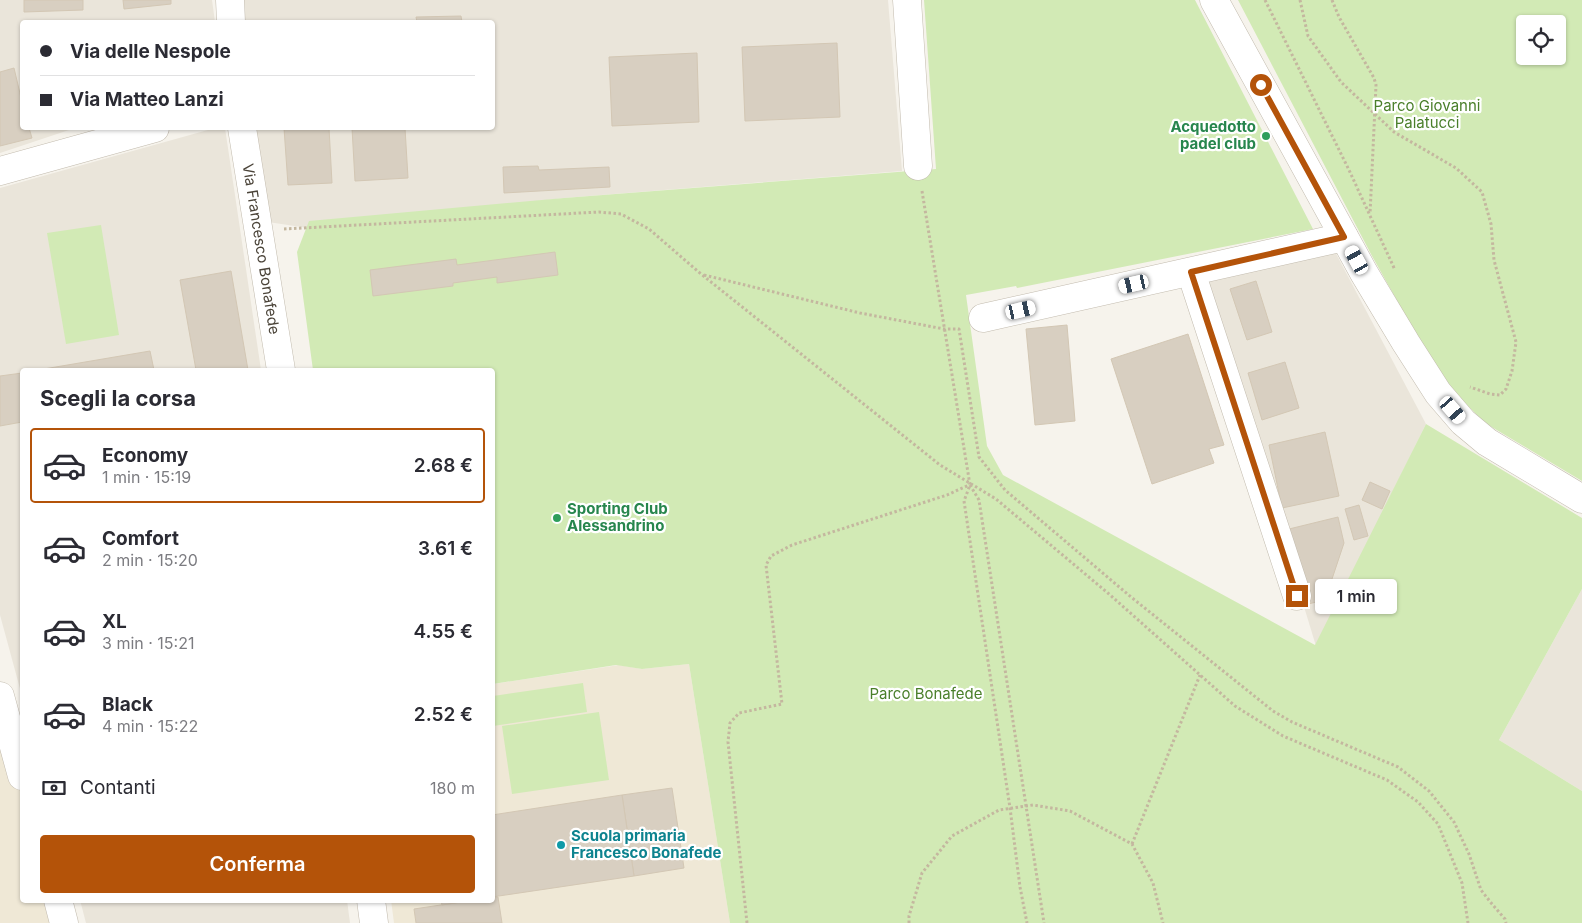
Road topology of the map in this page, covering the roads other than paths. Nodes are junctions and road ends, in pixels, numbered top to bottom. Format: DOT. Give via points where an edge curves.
graph roads {
  1 [pos="230,0"];
  2 [pos="906,0"];
  3 [pos="1214,0"];
  4 [pos="231,20"];
  5 [pos="148,130"];
  6 [pos="242,130"];
  7 [pos="918,166"];
  8 [pos="0,171"];
  9 [pos="1344,237"];
  10 [pos="1191,272"];
  11 [pos="983,318"];
  12 [pos="280,368"];
  13 [pos="1582,499"];
  14 [pos="1297,596"];
  15 [pos="0,696"];
  16 [pos="20,769"];
  17 [pos="59,903"];
  18 [pos="371,903"];
  19 [pos="64,923"];
  20 [pos="374,923"];
  1 -- 4 [label="street"];
  2 -- 7 [label="street"];
  3 -- 9 [label="street"];
  5 -- 8 [label="street"];
  6 -- 12 [label="street, Via Francesco Bonafede"];
  9 -- 10 [label="street"];
  9 -- 13 [label="street" via="1410,351 1438,393 1463,422 1505,454"];
  10 -- 11 [label="street"];
  10 -- 14 [label="street"];
  15 -- 16 [label="street"];
  17 -- 19 [label="street"];
  18 -- 20 [label="street"];
}
